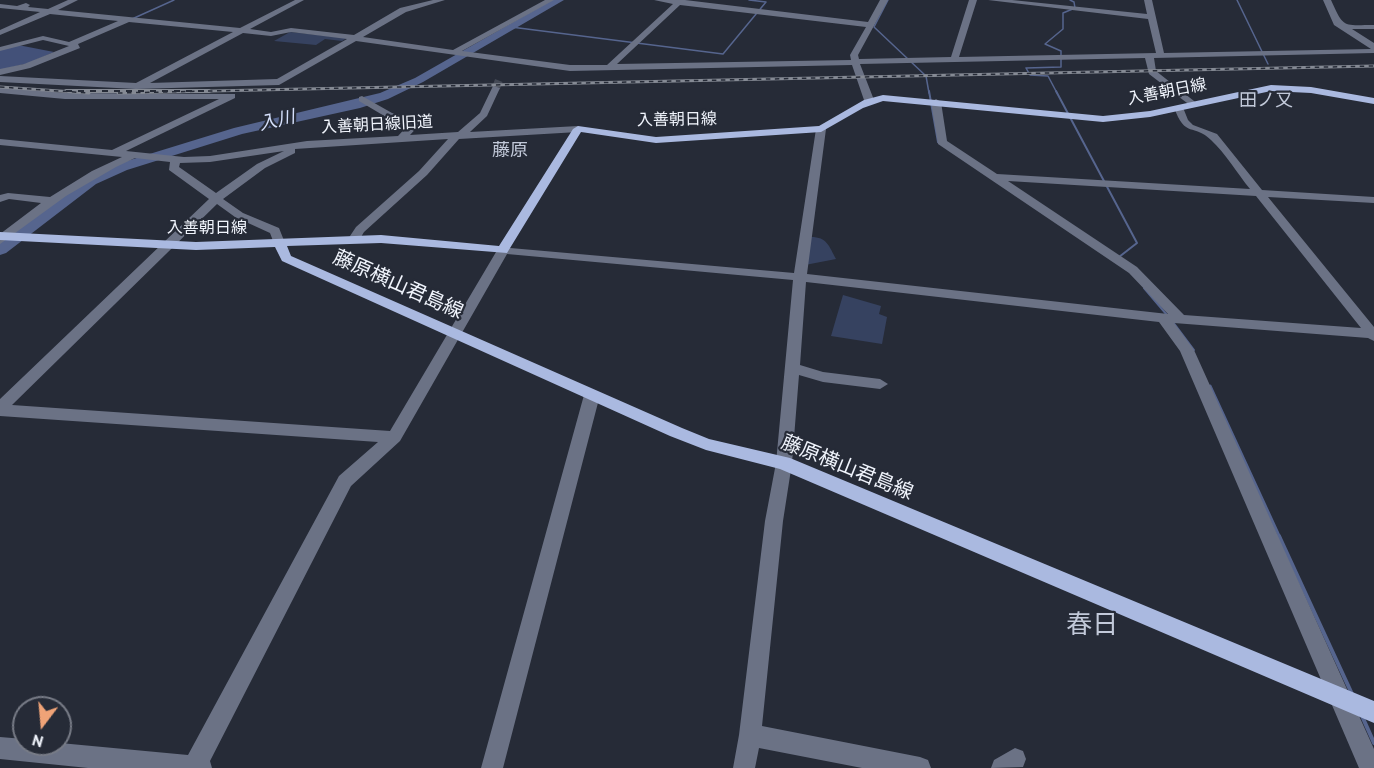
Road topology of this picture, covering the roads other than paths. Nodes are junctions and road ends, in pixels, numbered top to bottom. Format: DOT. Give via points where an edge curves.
graph roads {
  1 [pos="39,0"];
  2 [pos="74,0"];
  3 [pos="300,0"];
  4 [pos="441,0"];
  5 [pos="550,0"];
  6 [pos="658,0"];
  7 [pos="884,0"];
  8 [pos="973,0"];
  9 [pos="992,0"];
  10 [pos="1148,0"];
  11 [pos="1327,0"];
  12 [pos="679,1"];
  13 [pos="2,7"];
  14 [pos="18,8"];
  15 [pos="48,11"];
  16 [pos="1151,17"];
  17 [pos="129,19"];
  18 [pos="870,25"];
  19 [pos="1341,27"];
  20 [pos="1374,27"];
  21 [pos="241,31"];
  22 [pos="0,33"];
  23 [pos="355,38"];
  24 [pos="71,44"];
  25 [pos="1374,48"];
  26 [pos="0,50"];
  27 [pos="455,52"];
  28 [pos="1160,54"];
  29 [pos="1149,55"];
  30 [pos="955,58"];
  31 [pos="853,60"];
  32 [pos="608,68"];
  33 [pos="0,72"];
  34 [pos="0,79"];
  35 [pos="136,86"];
  36 [pos="496,88"];
  37 [pos="0,90"];
  38 [pos="869,100"];
  39 [pos="366,101"];
  40 [pos="1374,101"];
  41 [pos="936,102"];
  42 [pos="1191,103"];
  43 [pos="1179,107"];
  44 [pos="578,129"];
  45 [pos="821,129"];
  46 [pos="460,135"];
  47 [pos="400,139"];
  48 [pos="0,142"];
  49 [pos="307,144"];
  50 [pos="112,154"];
  51 [pos="137,156"];
  52 [pos="171,159"];
  53 [pos="994,177"];
  54 [pos="1260,194"];
  55 [pos="217,198"];
  56 [pos="0,199"];
  57 [pos="1374,200"];
  58 [pos="51,201"];
  59 [pos="2,237"];
  60 [pos="354,239"];
  61 [pos="279,243"];
  62 [pos="168,246"];
  63 [pos="503,250"];
  64 [pos="800,277"];
  65 [pos="1171,319"];
  66 [pos="456,334"];
  67 [pos="1374,335"];
  68 [pos="792,368"];
  69 [pos="880,384"];
  70 [pos="592,395"];
  71 [pos="0,409"];
  72 [pos="394,437"];
  73 [pos="784,463"];
  74 [pos="1342,699"];
  75 [pos="1374,712"];
  76 [pos="750,735"];
  77 [pos="0,748"];
  78 [pos="194,768"];
  79 [pos="201,768"];
  80 [pos="492,768"];
  81 [pos="744,768"];
  82 [pos="921,768"];
  83 [pos="1371,768"];
  1 -- 14 [label="street"];
  2 -- 15 [label="street"];
  3 -- 21 [label="street"];
  4 -- 23 [label="street" via="403,10"];
  5 -- 27 [label="street"];
  6 -- 12 [label="street"];
  7 -- 18 [label="street"];
  8 -- 30 [label="street"];
  9 -- 16 [label="street"];
  10 -- 16 [label="street"];
  11 -- 19 [label="street"];
  12 -- 18 [label="street"];
  12 -- 32 [label="street"];
  13 -- 14 [label="street"];
  14 -- 15 [label="street"];
  15 -- 17 [label="street"];
  15 -- 22 [label="street"];
  16 -- 28 [label="street"];
  17 -- 21 [label="street"];
  17 -- 24 [label="street"];
  18 -- 31 [label="street"];
  19 -- 20 [label="street"];
  19 -- 25 [label="street"];
  21 -- 23 [label="street" via="271,34 291,30"];
  21 -- 35 [label="street"];
  23 -- 27 [label="street"];
  23 -- 35 [label="street" via="279,82"];
  24 -- 26 [label="street" via="43,38"];
  24 -- 33 [label="street" via="76,46 27,66"];
  25 -- 28 [label="street"];
  27 -- 32 [label="street" via="502,66"];
  28 -- 29 [label="street"];
  29 -- 30 [label="street"];
  29 -- 42 [label="street" via="1152,72"];
  30 -- 31 [label="street"];
  31 -- 32 [label="street"];
  31 -- 38 [label="street"];
  34 -- 35 [label="street"];
  36 -- 46 [label="street" via="484,114"];
  37 -- 50 [label="street" via="65,96 232,96"];
  38 -- 41 [label="main road, 入善朝日線"];
  38 -- 45 [label="main road, 入善朝日線"];
  39 -- 47 [label="street" via="389,115 417,123"];
  40 -- 42 [label="main road, 入善朝日線" via="1280,88"];
  41 -- 43 [label="main road, 入善朝日線" via="1103,119"];
  41 -- 53 [label="street" via="942,142"];
  42 -- 43 [label="main road, 入善朝日線"];
  43 -- 54 [label="street" via="1184,121 1214,136"];
  44 -- 45 [label="main road, 入善朝日線" via="656,140"];
  44 -- 46 [label="street, 入善朝日線旧道"];
  44 -- 63 [label="main road"];
  45 -- 64 [label="street"];
  46 -- 47 [label="street, 入善朝日線旧道"];
  46 -- 60 [label="street"];
  47 -- 49 [label="street, 入善朝日線旧道"];
  48 -- 50 [label="street, 入善朝日線旧道"];
  49 -- 52 [label="street, 入善朝日線旧道" via="210,159"];
  49 -- 55 [label="street" via="261,166"];
  50 -- 51 [label="street, 入善朝日線旧道"];
  51 -- 52 [label="street, 入善朝日線旧道"];
  51 -- 58 [label="street" via="90,175"];
  52 -- 55 [label="street" via="173,168"];
  53 -- 54 [label="street"];
  53 -- 65 [label="street" via="1134,270"];
  54 -- 57 [label="street"];
  54 -- 67 [label="street"];
  55 -- 61 [label="street" via="239,215 275,231"];
  55 -- 62 [label="street"];
  56 -- 58 [label="street" via="8,196"];
  58 -- 59 [label="street"];
  59 -- 62 [label="main road, 入善朝日線"];
  60 -- 61 [label="main road, 入善朝日線"];
  60 -- 63 [label="main road, 入善朝日線"];
  61 -- 62 [label="main road, 入善朝日線"];
  61 -- 66 [label="main road, 藤原横山君島線" via="286,258"];
  62 -- 71 [label="street"];
  63 -- 64 [label="street"];
  63 -- 66 [label="street"];
  64 -- 65 [label="street"];
  64 -- 68 [label="street"];
  65 -- 67 [label="street"];
  65 -- 74 [label="street"];
  66 -- 70 [label="main road, 藤原横山君島線"];
  66 -- 72 [label="street"];
  68 -- 69 [label="street" via="823,377"];
  68 -- 73 [label="street"];
  70 -- 73 [label="main road, 藤原横山君島線" via="706,444"];
  70 -- 80 [label="street"];
  71 -- 72 [label="street"];
  72 -- 78 [label="street" via="345,481"];
  73 -- 74 [label="main road, 藤原横山君島線"];
  73 -- 76 [label="street"];
  74 -- 75 [label="main road, 藤原横山君島線"];
  74 -- 83 [label="street"];
  76 -- 81 [label="street"];
  76 -- 82 [label="street"];
  77 -- 78 [label="street"];
  78 -- 79 [label="street"];
}
